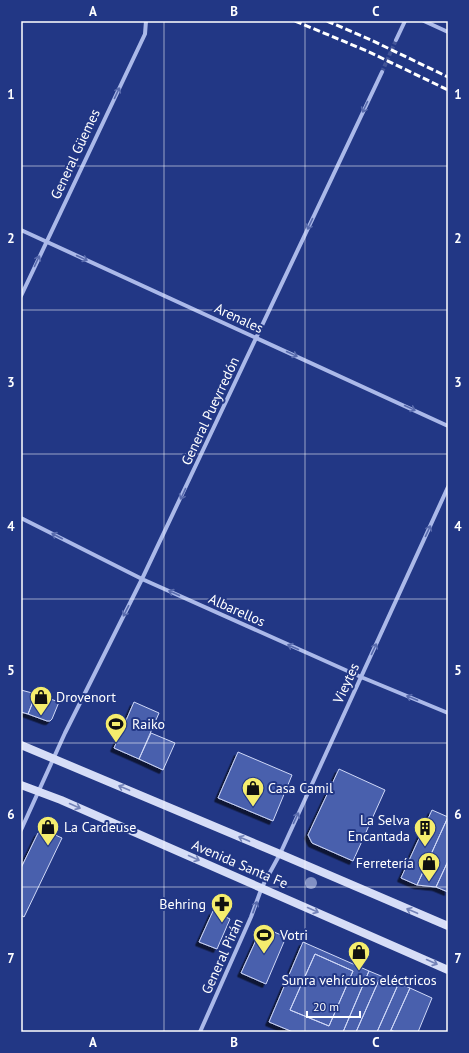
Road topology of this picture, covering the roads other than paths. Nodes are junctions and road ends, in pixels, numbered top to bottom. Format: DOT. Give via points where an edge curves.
graph roads {
  1 [pos="146,21"];
  2 [pos="405,21"];
  3 [pos="424,21"];
  4 [pos="448,32"];
  5 [pos="396,40"];
  6 [pos="382,72"];
  7 [pos="21,230"];
  8 [pos="46,242"];
  9 [pos="21,296"];
  10 [pos="256,338"];
  11 [pos="448,426"];
  12 [pos="448,487"];
  13 [pos="21,518"];
  14 [pos="142,579"];
  15 [pos="361,677"];
  16 [pos="448,713"];
  17 [pos="21,745"];
  18 [pos="55,758"];
  19 [pos="21,785"];
  20 [pos="39,791"];
  21 [pos="21,830"];
  22 [pos="280,854"];
  23 [pos="262,888"];
  24 [pos="448,926"];
  25 [pos="448,970"];
  26 [pos="200,1032"];
  8 -- 1 [label="street, General Güemes, one-way" via="145,34"];
  2 -- 5 [label="street"];
  3 -- 4 [label="street"];
  6 -- 10 [label="street, General Pueyrredón, one-way"];
  7 -- 8 [label="street, Arenales"];
  9 -- 8 [label="street, General Güemes, one-way"];
  8 -- 10 [label="street, Arenales, one-way"];
  10 -- 11 [label="street, Arenales, one-way"];
  10 -- 14 [label="street, General Pueyrredón, one-way"];
  15 -- 12 [label="street, Vieytes, one-way"];
  14 -- 13 [label="street, Albarellos, one-way"];
  15 -- 14 [label="street, Albarellos, one-way"];
  14 -- 18 [label="street, General Pueyrredón, one-way" via="65,732"];
  16 -- 15 [label="street, Albarellos, one-way"];
  22 -- 15 [label="street, Vieytes, one-way"];
  17 -- 18 [label="main road, Avenida Santa Fe"];
  18 -- 20 [label="street, General Pueyrredón"];
  22 -- 18 [label="main road, Avenida Santa Fe, one-way"];
  19 -- 20 [label="main road, Avenida Santa Fe"];
  20 -- 21 [label="street, General Pueyrredón"];
  20 -- 23 [label="main road, Avenida Santa Fe, one-way"];
  22 -- 23 [label="street, Vieytes"];
  24 -- 22 [label="main road, Avenida Santa Fe, one-way"];
  23 -- 25 [label="main road, Avenida Santa Fe, one-way"];
  26 -- 23 [label="street, General Pirán, one-way" via="252,917"];
}
